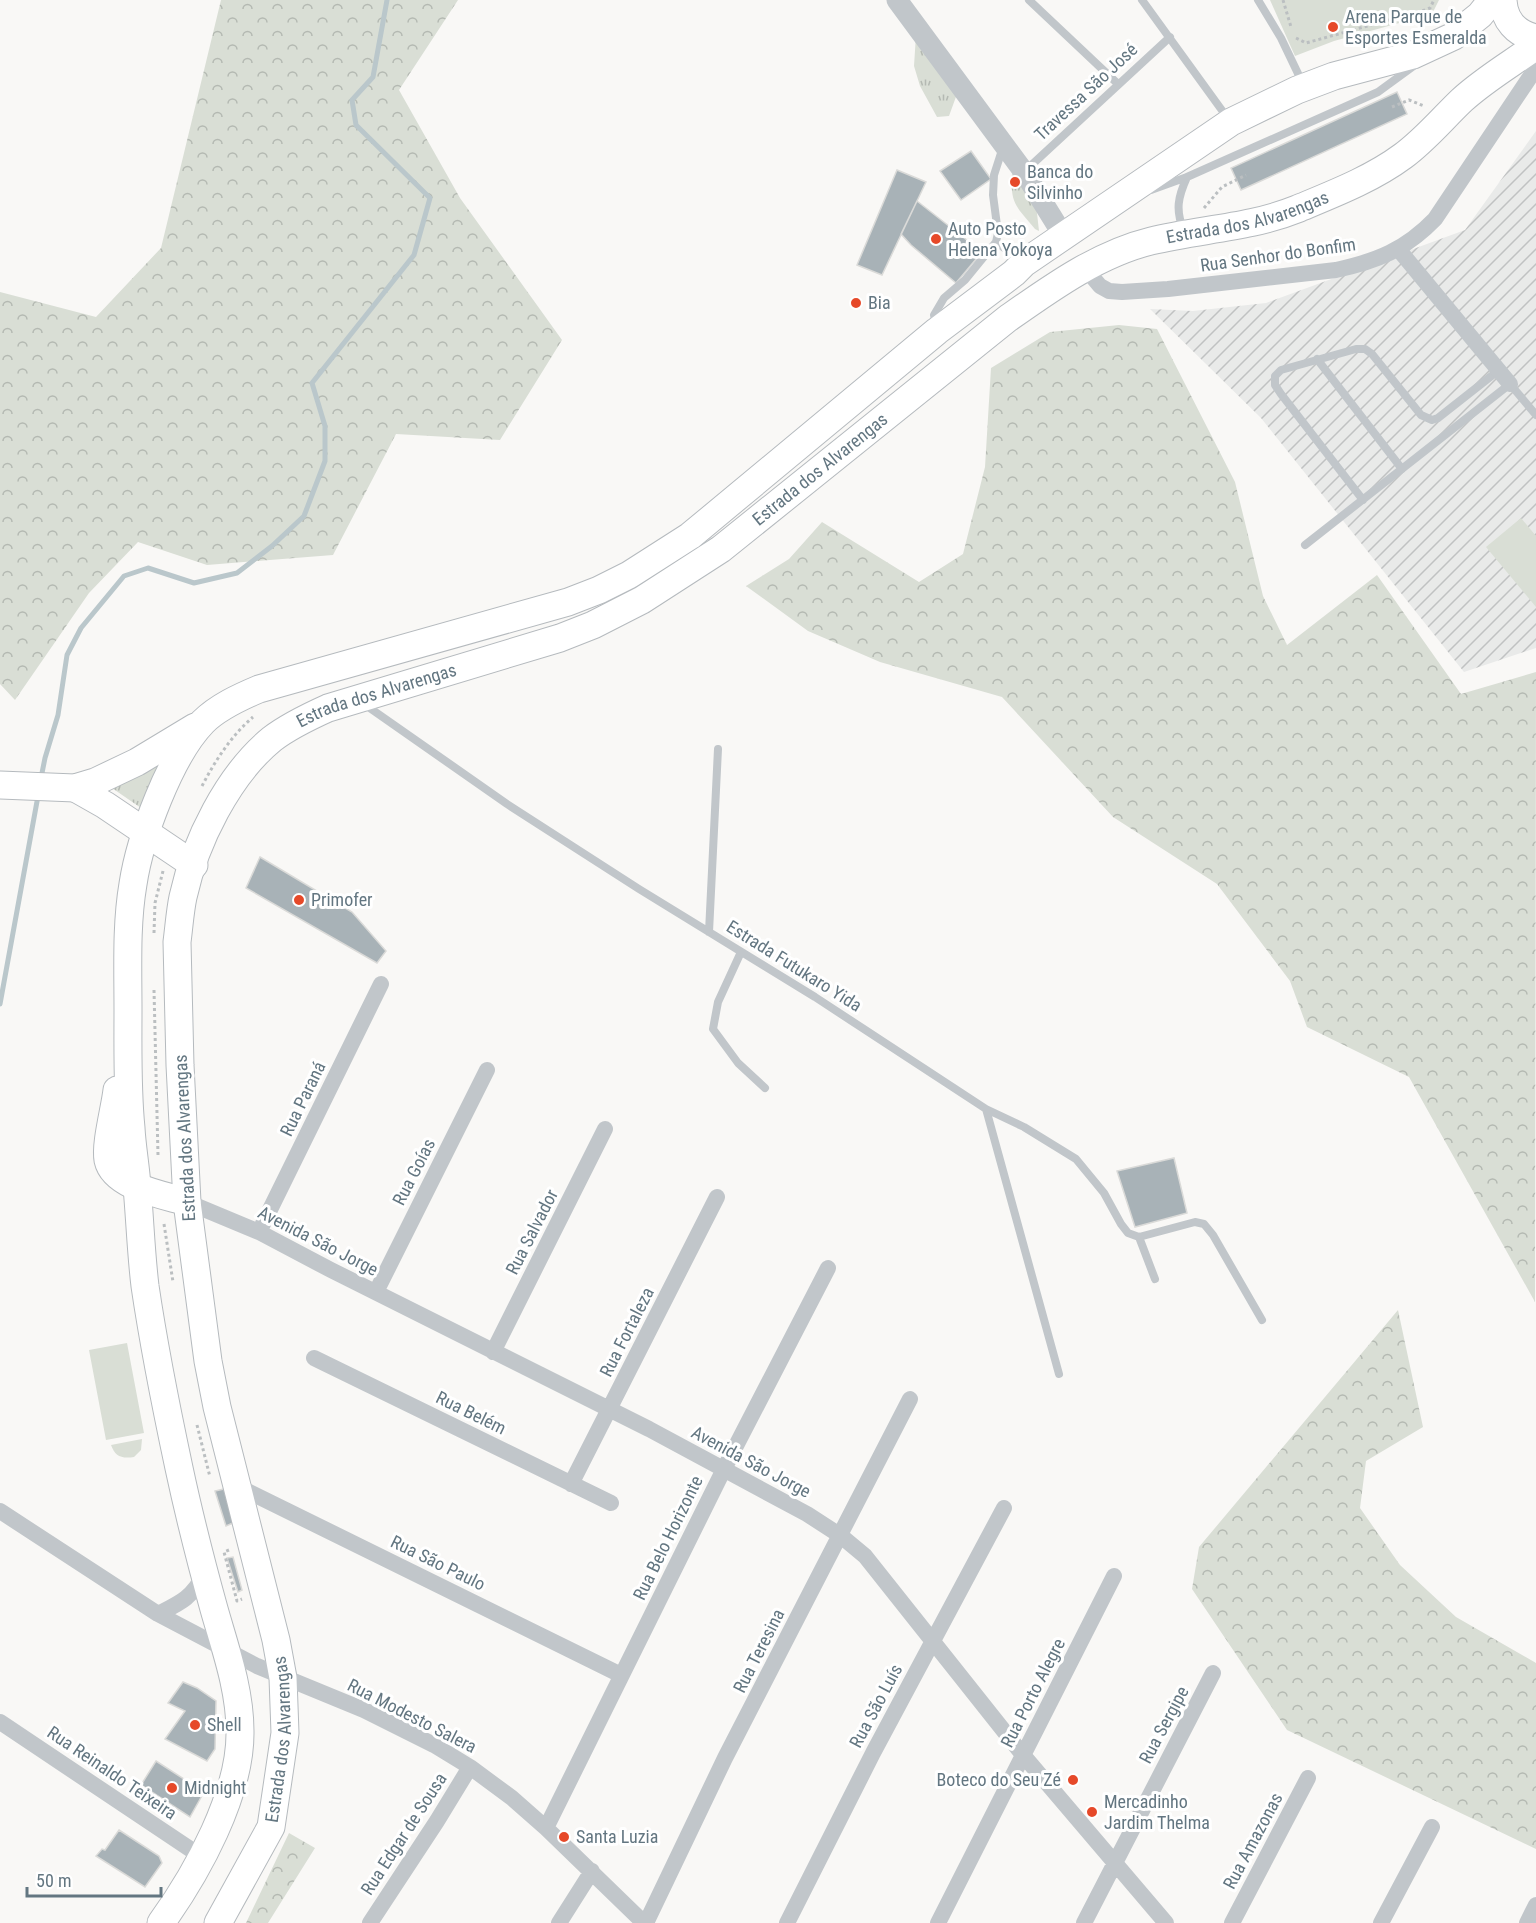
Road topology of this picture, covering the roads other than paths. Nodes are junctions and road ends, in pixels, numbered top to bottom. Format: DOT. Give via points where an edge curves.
graph roads {
  1 [pos="897,0"];
  2 [pos="1029,0"];
  3 [pos="1142,0"];
  4 [pos="1258,0"];
  5 [pos="1492,0"];
  6 [pos="1503,0"];
  7 [pos="1454,36"];
  8 [pos="1170,37"];
  9 [pos="1536,38"];
  10 [pos="1536,46"];
  11 [pos="1536,68"];
  12 [pos="1118,84"];
  13 [pos="1305,87"];
  14 [pos="1231,122"];
  15 [pos="1004,147"];
  16 [pos="1024,172"];
  17 [pos="1186,177"];
  18 [pos="1112,204"];
  19 [pos="1181,224"];
  20 [pos="1063,235"];
  21 [pos="996,242"];
  22 [pos="1399,249"];
  23 [pos="1024,263"];
  24 [pos="1085,268"];
  25 [pos="937,331"];
  26 [pos="1317,359"];
  27 [pos="1500,370"];
  28 [pos="1510,384"];
  29 [pos="1536,415"];
  30 [pos="1402,469"];
  31 [pos="1363,500"];
  32 [pos="1305,546"];
  33 [pos="356,699"];
  34 [pos="203,722"];
  35 [pos="718,749"];
  36 [pos="0,785"];
  37 [pos="66,787"];
  38 [pos="105,805"];
  39 [pos="146,832"];
  40 [pos="194,865"];
  41 [pos="135,870"];
  42 [pos="709,932"];
  43 [pos="741,952"];
  44 [pos="381,984"];
  45 [pos="488,1070"];
  46 [pos="765,1088"];
  47 [pos="986,1109"];
  48 [pos="605,1129"];
  49 [pos="148,1190"];
  50 [pos="717,1197"];
  51 [pos="187,1202"];
  52 [pos="165,1232"];
  53 [pos="259,1232"];
  54 [pos="1139,1237"];
  55 [pos="828,1268"];
  56 [pos="1155,1279"];
  57 [pos="376,1292"];
  58 [pos="1262,1320"];
  59 [pos="493,1352"];
  60 [pos="314,1358"];
  61 [pos="1059,1374"];
  62 [pos="910,1399"];
  63 [pos="609,1410"];
  64 [pos="724,1469"];
  65 [pos="571,1484"];
  66 [pos="225,1487"];
  67 [pos="611,1503"];
  68 [pos="1004,1508"];
  69 [pos="0,1511"];
  70 [pos="840,1536"];
  71 [pos="205,1574"];
  72 [pos="1114,1576"];
  73 [pos="158,1614"];
  74 [pos="933,1640"];
  75 [pos="226,1650"];
  76 [pos="1213,1673"];
  77 [pos="621,1676"];
  78 [pos="283,1678"];
  79 [pos="0,1722"];
  80 [pos="1023,1755"];
  81 [pos="470,1767"];
  82 [pos="1308,1778"];
  83 [pos="1432,1827"];
  84 [pos="546,1828"];
  85 [pos="202,1857"];
  86 [pos="1115,1862"];
  87 [pos="592,1871"];
  88 [pos="1536,1905"];
  89 [pos="161,1923"];
  90 [pos="218,1923"];
  91 [pos="370,1923"];
  92 [pos="559,1923"];
  93 [pos="645,1923"];
  94 [pos="787,1923"];
  95 [pos="938,1923"];
  96 [pos="1084,1923"];
  97 [pos="1166,1923"];
  98 [pos="1232,1923"];
  99 [pos="1381,1923"];
  100 [pos="1527,1923"];
  1 -- 15 [label="street"];
  2 -- 12 [label="lane"];
  3 -- 8 [label="lane"];
  4 -- 13 [label="lane"];
  5 -- 7 [label="main road, Estrada dos Alvarengas"];
  6 -- 9 [label="main road" via="1512,25"];
  7 -- 13 [label="main road, Estrada dos Alvarengas" via="1413,55"];
  7 -- 17 [label="lane" via="1378,92"];
  8 -- 12 [label="lane, Travessa São José"];
  8 -- 14 [label="lane"];
  10 -- 19 [label="main road, Estrada dos Alvarengas" via="1487,80 1418,144 1377,173 1278,216 1233,228"];
  11 -- 22 [label="street, Rua Senhor do Bonfim" via="1442,210"];
  12 -- 16 [label="lane, Travessa São José"];
  13 -- 14 [label="main road, Estrada dos Alvarengas"];
  14 -- 18 [label="main road, Estrada dos Alvarengas"];
  15 -- 16 [label="street"];
  15 -- 21 [label="lane" via="994,175"];
  16 -- 20 [label="street"];
  17 -- 18 [label="lane"];
  17 -- 19 [label="lane" via="1178,197"];
  18 -- 20 [label="main road, Estrada dos Alvarengas"];
  19 -- 24 [label="main road, Estrada dos Alvarengas" via="1149,242"];
  20 -- 23 [label="main road, Estrada dos Alvarengas"];
  21 -- 23 [label="lane"];
  21 -- 25 [label="lane" via="965,280 944,298 934,315"];
  22 -- 24 [label="street, Rua Senhor do Bonfim" via="1336,270 1168,290 1109,291"];
  22 -- 27 [label="street"];
  23 -- 25 [label="main road, Estrada dos Alvarengas"];
  24 -- 33 [label="main road, Estrada dos Alvarengas" via="1007,319 721,549 642,600 552,641"];
  25 -- 34 [label="main road, Estrada dos Alvarengas" via="690,536 599,590 273,684 244,695"];
  26 -- 27 [label="lane" via="1365,349 1421,415 1432,420"];
  26 -- 30 [label="lane"];
  26 -- 31 [label="lane" via="1281,370 1275,376 1275,385"];
  27 -- 28 [label="street"];
  28 -- 29 [label="lane"];
  28 -- 30 [label="lane"];
  30 -- 31 [label="lane"];
  31 -- 32 [label="lane"];
  33 -- 40 [label="main road, Estrada dos Alvarengas" via="298,721 260,750 222,798"];
  33 -- 42 [label="lane, Estrada Futukaro Yida" via="507,804"];
  34 -- 37 [label="main road" via="127,767 95,782"];
  34 -- 39 [label="main road, Estrada dos Alvarengas" via="177,760"];
  35 -- 42 [label="lane"];
  36 -- 37 [label="main road"];
  37 -- 38 [label="main road"];
  38 -- 39 [label="main road"];
  38 -- 41 [label="main road" via="126,840"];
  39 -- 40 [label="main road"];
  39 -- 41 [label="main road, Estrada dos Alvarengas"];
  40 -- 51 [label="main road, Estrada dos Alvarengas" via="183,896 177,942"];
  41 -- 49 [label="main road, Estrada dos Alvarengas" via="130,910 130,1117"];
  42 -- 43 [label="lane, Estrada Futukaro Yida"];
  43 -- 46 [label="lane" via="718,1002 713,1029 738,1063"];
  43 -- 47 [label="lane, Estrada Futukaro Yida"];
  44 -- 53 [label="street, Rua Paraná"];
  45 -- 57 [label="street, Rua Goías"];
  47 -- 54 [label="lane, Estrada Futukaro Yida" via="1076,1159 1104,1193 1120,1224"];
  47 -- 61 [label="lane"];
  48 -- 59 [label="street, Rua Salvador"];
  49 -- 51 [label="main road"];
  49 -- 52 [label="main road, Estrada dos Alvarengas"];
  50 -- 63 [label="street, Rua Fortaleza"];
  51 -- 52 [label="main road, Estrada dos Alvarengas"];
  51 -- 53 [label="street, Avenida São Jorge"];
  52 -- 66 [label="main road, Estrada dos Alvarengas" via="208,1361"];
  52 -- 71 [label="main road, Estrada dos Alvarengas" via="155,1345"];
  53 -- 57 [label="street, Avenida São Jorge"];
  54 -- 56 [label="lane"];
  54 -- 58 [label="lane" via="1195,1222 1204,1224"];
  55 -- 64 [label="street, Rua Belo Horizonte"];
  57 -- 59 [label="street, Avenida São Jorge"];
  59 -- 63 [label="street, Avenida São Jorge"];
  60 -- 65 [label="street, Rua Belém"];
  62 -- 70 [label="street, Rua Teresina"];
  63 -- 64 [label="street, Avenida São Jorge"];
  63 -- 65 [label="street, Rua Fortaleza"];
  64 -- 70 [label="street, Avenida São Jorge"];
  64 -- 77 [label="street, Rua Belo Horizonte"];
  65 -- 67 [label="street, Rua Belém"];
  66 -- 77 [label="street, Rua São Paulo"];
  66 -- 78 [label="main road, Estrada dos Alvarengas" via="276,1640"];
  68 -- 74 [label="street, Rua São Luís"];
  69 -- 73 [label="street, Rua Modesto Salera"];
  70 -- 74 [label="street, Avenida São Jorge" via="865,1556"];
  70 -- 93 [label="street, Rua Teresina"];
  71 -- 73 [label="street" via="188,1598"];
  71 -- 75 [label="main road, Estrada dos Alvarengas"];
  72 -- 80 [label="street, Rua Porto Alegre"];
  73 -- 75 [label="street, Rua Modesto Salera"];
  74 -- 80 [label="street, Avenida São Jorge"];
  74 -- 94 [label="street, Rua São Luís"];
  75 -- 78 [label="street, Rua Modesto Salera"];
  75 -- 85 [label="main road, Estrada dos Alvarengas" via="236,1692 238,1763 232,1789"];
  76 -- 86 [label="street, Rua Sergipe"];
  77 -- 84 [label="street, Rua Belo Horizonte"];
  78 -- 81 [label="street, Rua Modesto Salera" via="364,1710"];
  78 -- 90 [label="main road, Estrada dos Alvarengas" via="285,1733 271,1827"];
  79 -- 85 [label="street, Rua Reinaldo Teixeira"];
  80 -- 86 [label="street, Avenida São Jorge"];
  80 -- 95 [label="street, Rua Porto Alegre"];
  81 -- 84 [label="street, Rua Modesto Salera"];
  81 -- 91 [label="street, Rua Edgar de Sousa"];
  82 -- 98 [label="street, Rua Amazonas"];
  83 -- 99 [label="street"];
  84 -- 87 [label="street, Rua Modesto Salera"];
  85 -- 89 [label="main road, Estrada dos Alvarengas"];
  86 -- 96 [label="street, Rua Sergipe"];
  86 -- 97 [label="street, Avenida São Jorge"];
  87 -- 92 [label="street"];
  87 -- 93 [label="street, Rua Modesto Salera"];
  88 -- 100 [label="street"];
}
